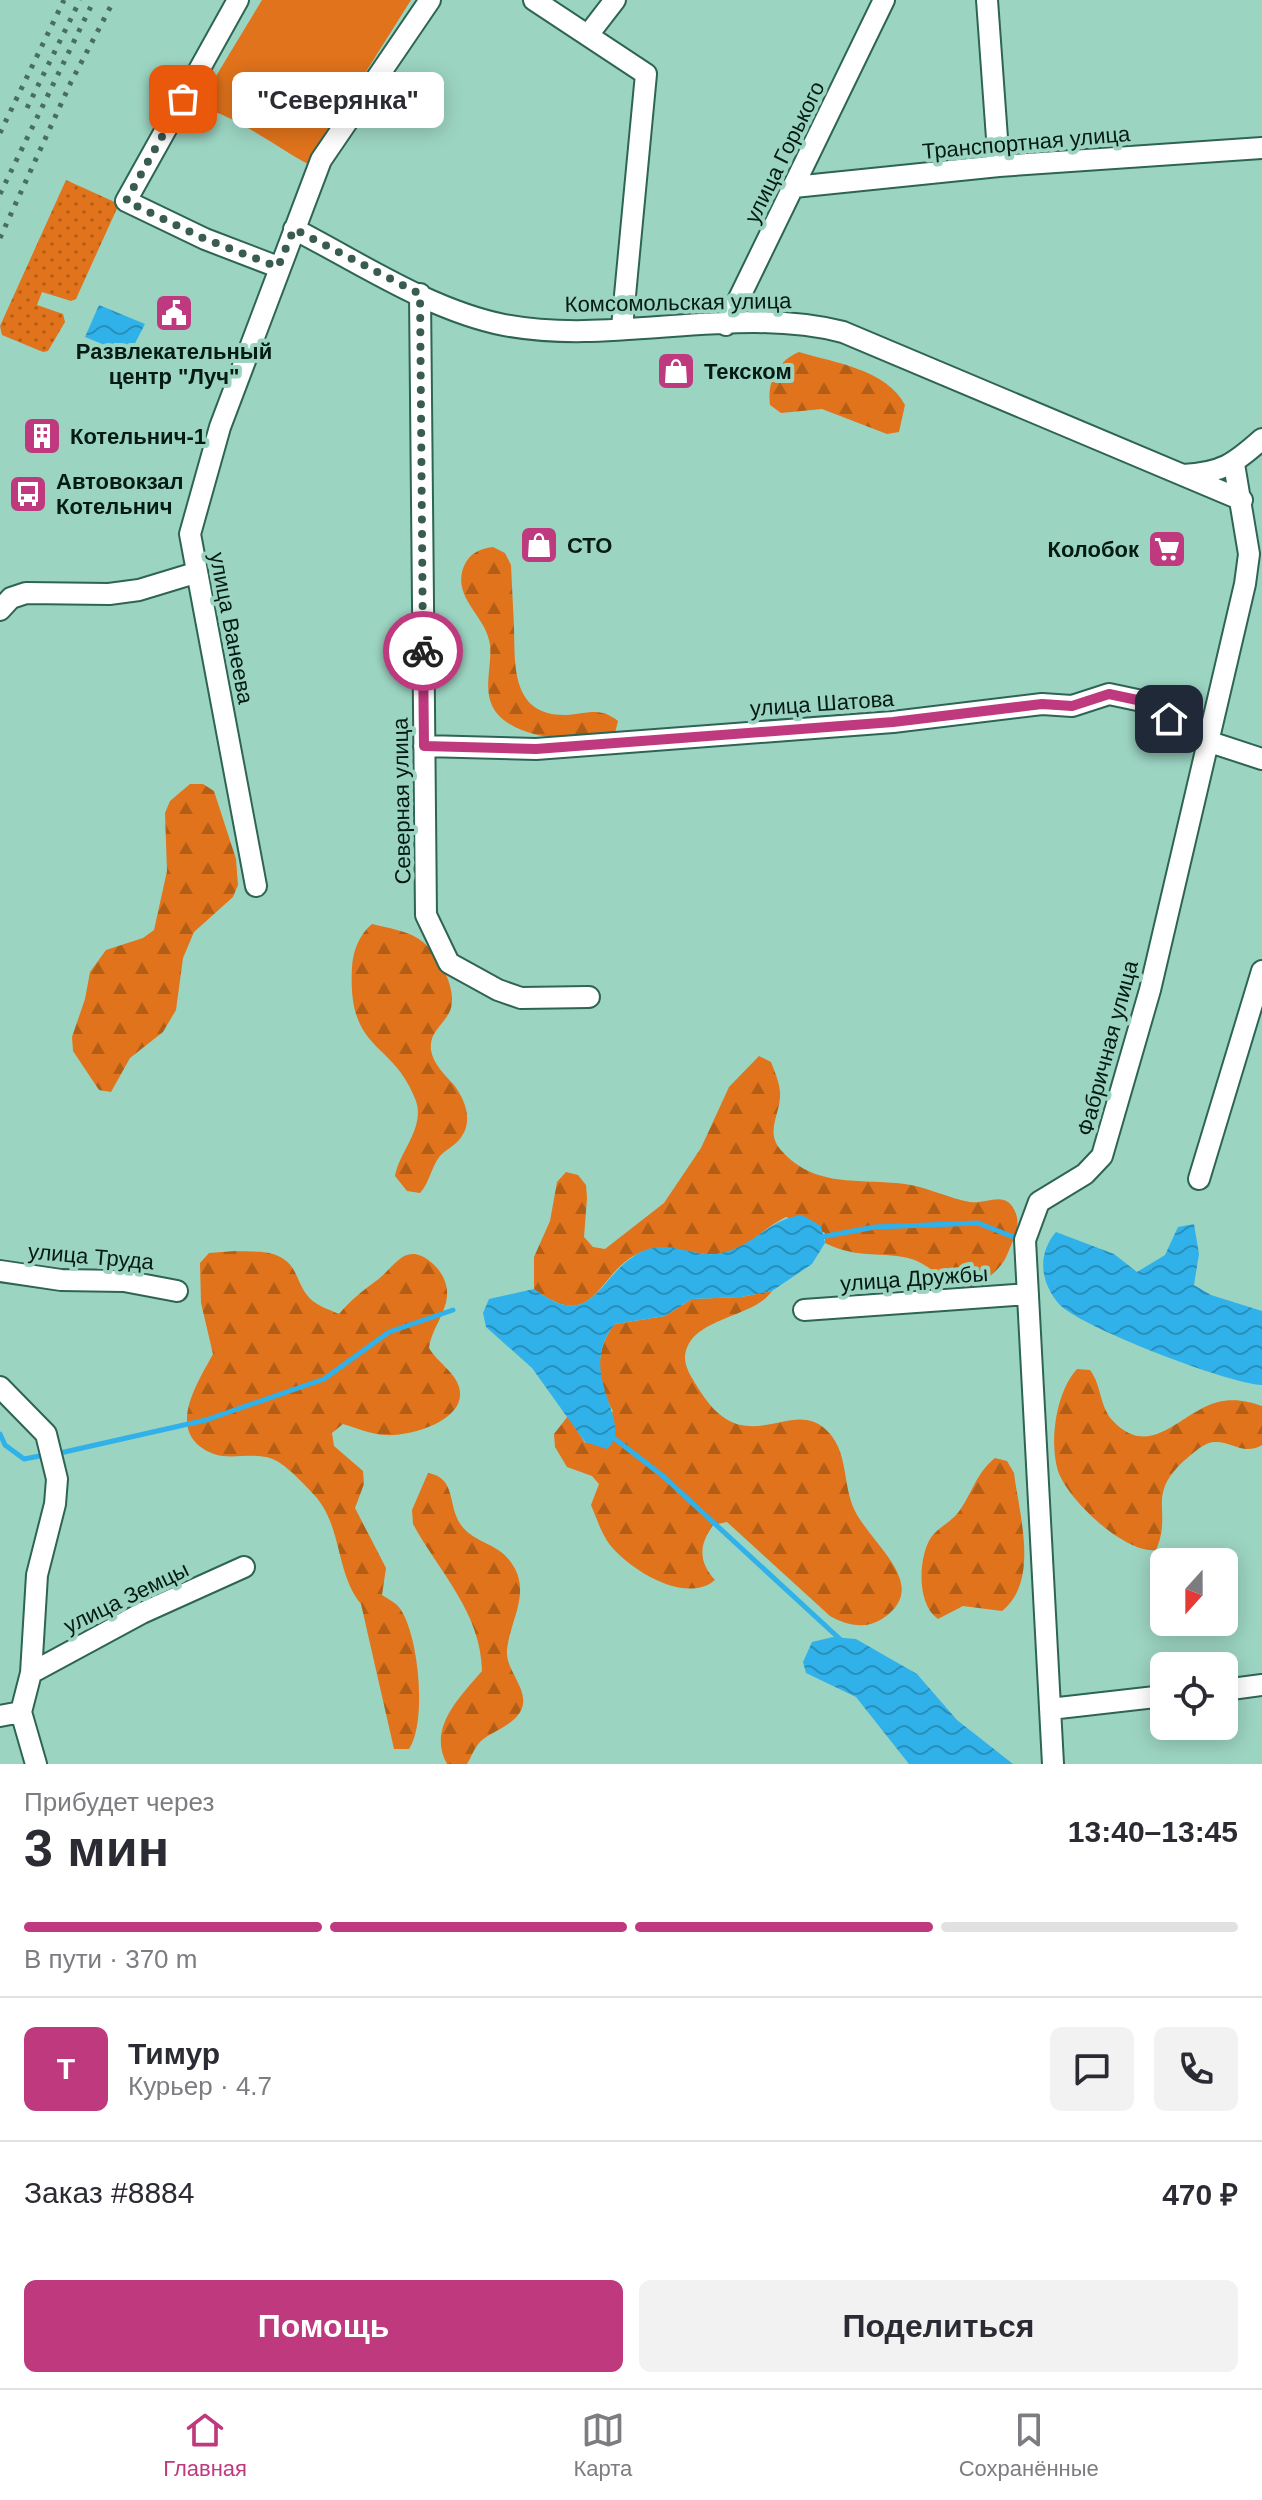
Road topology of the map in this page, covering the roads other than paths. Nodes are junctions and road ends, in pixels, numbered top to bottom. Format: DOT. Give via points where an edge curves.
graph roads {
  1 [pos="238,0"];
  2 [pos="430,0"];
  3 [pos="534,0"];
  4 [pos="615,0"];
  5 [pos="884,0"];
  6 [pos="987,0"];
  7 [pos="588,35"];
  8 [pos="1262,148"];
  9 [pos="999,166"];
  10 [pos="794,187"];
  11 [pos="294,229"];
  12 [pos="278,267"];
  13 [pos="420,294"];
  14 [pos="726,325"];
  15 [pos="622,327"];
  16 [pos="1262,439"];
  17 [pos="1234,464"];
  18 [pos="1179,475"];
  19 [pos="1250,510"];
  20 [pos="195,573"];
  21 [pos="0,610"];
  22 [pos="1210,742"];
  23 [pos="424,746"];
  24 [pos="1262,759"];
  25 [pos="256,886"];
  26 [pos="1262,971"];
  27 [pos="589,997"];
  28 [pos="1199,1179"];
  29 [pos="0,1271"];
  30 [pos="177,1291"];
  31 [pos="1028,1294"];
  32 [pos="804,1310"];
  33 [pos="0,1387"];
  34 [pos="244,1567"];
  35 [pos="31,1673"];
  36 [pos="1262,1685"];
  37 [pos="1238,1688"];
  38 [pos="1150,1698"];
  39 [pos="1050,1709"];
  40 [pos="21,1712"];
  41 [pos="0,1716"];
  42 [pos="36,1764"];
  43 [pos="1053,1764"];
  1 -- 12 [label="street" via="126,201"];
  2 -- 11 [label="street, улица Ванеева" via="321,160"];
  3 -- 7 [label="street"];
  4 -- 7 [label="street"];
  5 -- 10 [label="street, улица Горького"];
  6 -- 9 [label="street"];
  7 -- 15 [label="street" via="646,74"];
  8 -- 9 [label="street, Транспортная улица"];
  9 -- 10 [label="street, Транспортная улица"];
  10 -- 14 [label="street, улица Горького"];
  11 -- 12 [label="street, улица Ванеева"];
  11 -- 13 [label="street, Комсомольская улица"];
  12 -- 20 [label="street, улица Ванеева" via="220,427 190,534"];
  13 -- 15 [label="street, Комсомольская улица" via="506,325"];
  13 -- 23 [label="street, Северная улица"];
  14 -- 15 [label="street, Комсомольская улица"];
  14 -- 18 [label="street, Комсомольская улица" via="792,321 843,332"];
  16 -- 17 [label="street"];
  17 -- 18 [label="street"];
  17 -- 19 [label="street, Фабричная улица"];
  18 -- 19 [label="street, Комсомольская улица"];
  19 -- 22 [label="street, Фабричная улица" via="1245,584"];
  20 -- 21 [label="street" via="109,594 26,593 11,598"];
  20 -- 25 [label="street, улица Ванеева"];
  22 -- 23 [label="street, улица Шатова" via="1142,701 1109,694 1072,706 1042,704 893,722 536,749"];
  22 -- 24 [label="street, улица Шатова"];
  22 -- 31 [label="street, Фабричная улица" via="1107,1143 1096,1164 1045,1196 1033,1214 1025,1240"];
  23 -- 27 [label="street, Северная улица" via="426,915 449,963 521,998"];
  26 -- 28 [label="street"];
  29 -- 30 [label="street, улица Труда"];
  31 -- 32 [label="street, улица Дружбы"];
  31 -- 39 [label="street, Фабричная улица"];
  33 -- 35 [label="street" via="46,1434 56,1466 55,1504 33,1604"];
  34 -- 35 [label="street, улица Земцы" via="142,1613"];
  35 -- 40 [label="street"];
  36 -- 37 [label="street"];
  38 -- 39 [label="street"];
  39 -- 43 [label="street, Фабричная улица"];
  40 -- 41 [label="street"];
  40 -- 42 [label="street"];
}
